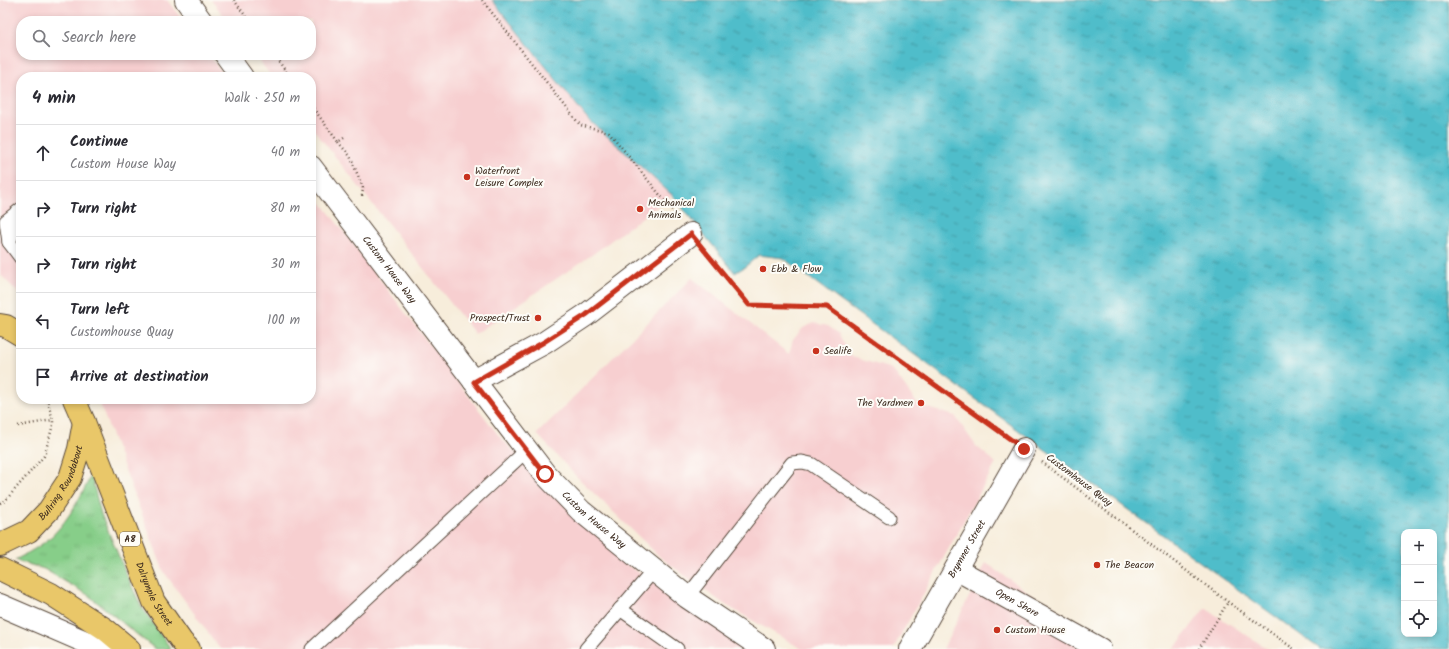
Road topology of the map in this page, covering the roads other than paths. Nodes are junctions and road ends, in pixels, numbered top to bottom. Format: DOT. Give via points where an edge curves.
graph roads {
  1 [pos="186,0"];
  2 [pos="197,16"];
  3 [pos="316,174"];
  4 [pos="16,213"];
  5 [pos="16,227"];
  6 [pos="691,234"];
  7 [pos="9,242"];
  8 [pos="16,251"];
  9 [pos="474,382"];
  10 [pos="76,404"];
  11 [pos="84,422"];
  12 [pos="1024,449"];
  13 [pos="527,450"];
  14 [pos="889,517"];
  15 [pos="0,545"];
  16 [pos="0,569"];
  17 [pos="956,569"];
  18 [pos="654,570"];
  19 [pos="687,597"];
  20 [pos="0,605"];
  21 [pos="620,609"];
  22 [pos="663,645"];
  23 [pos="102,649"];
  24 [pos="129,649"];
  25 [pos="189,649"];
  26 [pos="312,649"];
  27 [pos="586,649"];
  28 [pos="677,649"];
  29 [pos="764,649"];
  30 [pos="910,649"];
  31 [pos="1100,649"];
  1 -- 2 [label="street"];
  3 -- 9 [label="street, Custom House Way"];
  4 -- 7 [label="lane" via="6,221"];
  5 -- 7 [label="lane"];
  6 -- 9 [label="street" via="586,315"];
  7 -- 8 [label="lane"];
  9 -- 13 [label="street, Custom House Way"];
  10 -- 11 [label="highway"];
  11 -- 15 [label="highway, Bullring Roundabout" via="80,449 70,478 49,510 29,531"];
  11 -- 25 [label="highway, Dalrymple Street / A8" via="154,602"];
  12 -- 17 [label="street, Brymner Street"];
  13 -- 18 [label="street, Custom House Way" via="545,474 582,511"];
  13 -- 26 [label="lane"];
  14 -- 19 [label="lane" via="811,464 792,463"];
  16 -- 24 [label="highway" via="51,594 105,629"];
  17 -- 30 [label="street, Brymner Street"];
  17 -- 31 [label="street, Open Shore"];
  18 -- 19 [label="street, Custom House Way"];
  18 -- 21 [label="lane"];
  19 -- 29 [label="street, Custom House Way"];
  20 -- 23 [label="street"];
  21 -- 22 [label="lane"];
  21 -- 27 [label="lane"];
  22 -- 28 [label="lane"];
}
